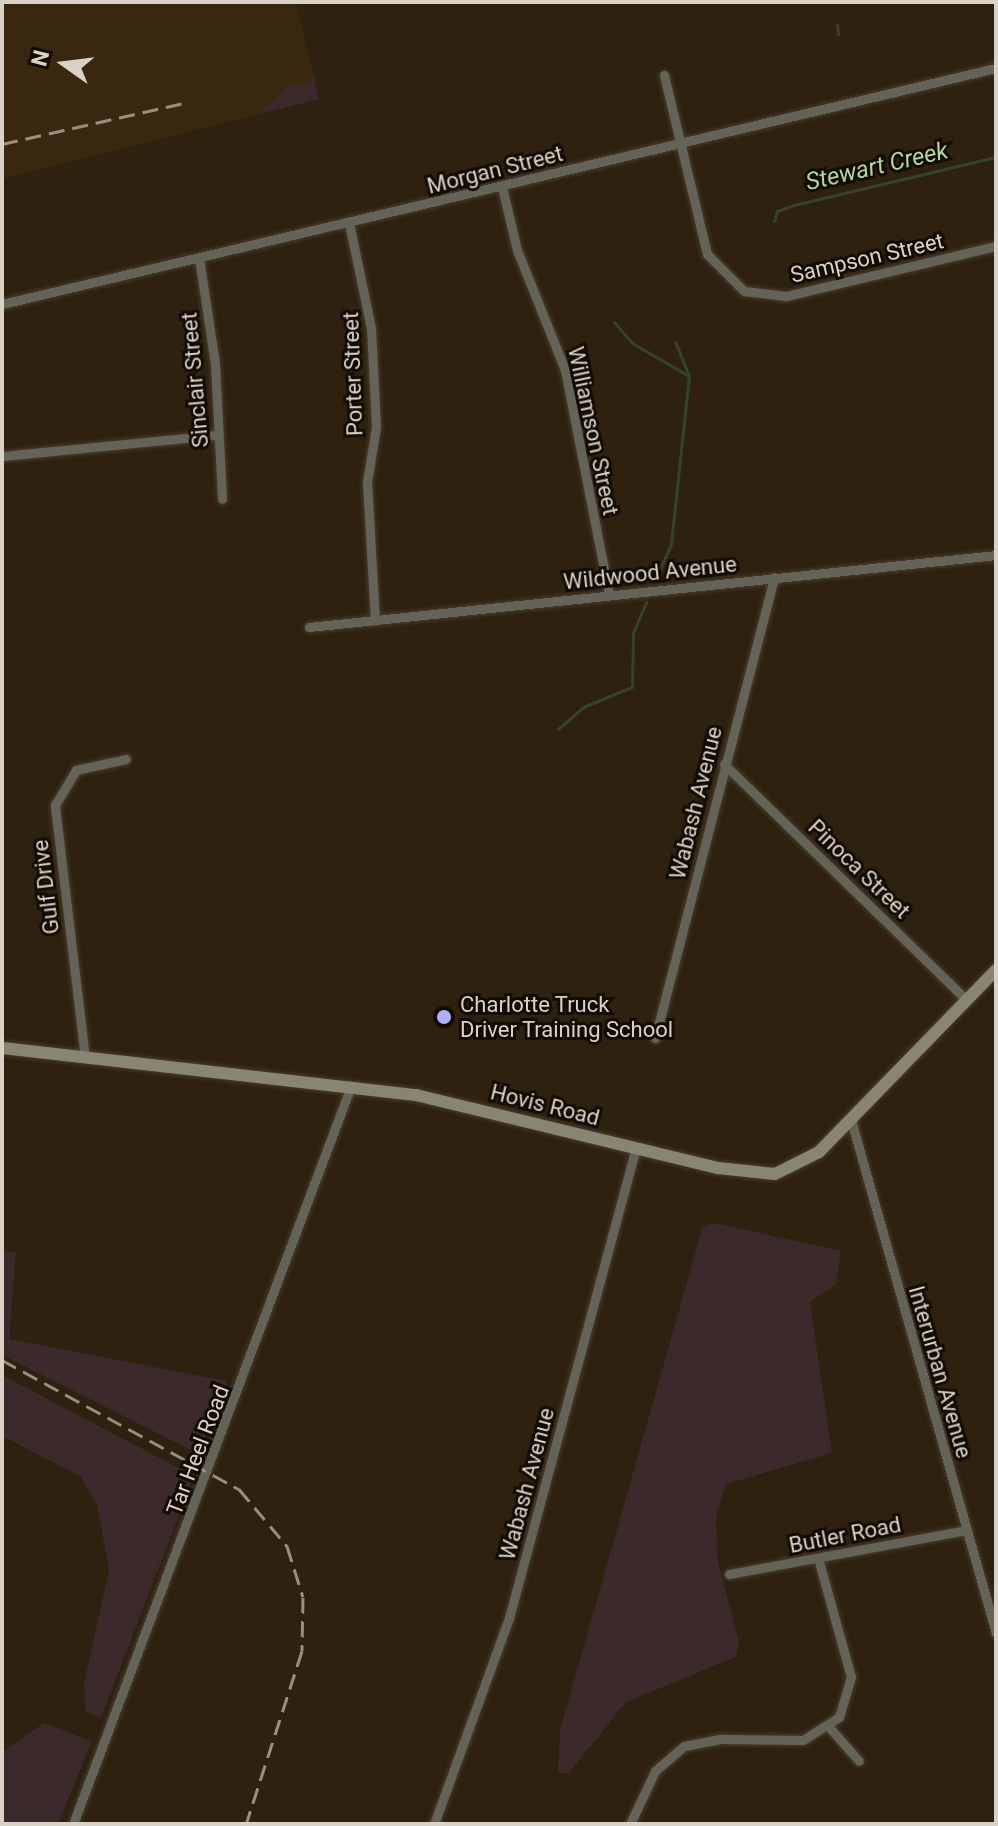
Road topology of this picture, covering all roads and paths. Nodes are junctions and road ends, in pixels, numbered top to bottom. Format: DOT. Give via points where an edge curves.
graph roads {
  1 [pos="996,68"];
  2 [pos="664,75"];
  3 [pos="680,144"];
  4 [pos="502,187"];
  5 [pos="349,223"];
  6 [pos="996,246"];
  7 [pos="199,258"];
  8 [pos="2,304"];
  9 [pos="218,435"];
  10 [pos="2,456"];
  11 [pos="222,499"];
  12 [pos="996,555"];
  13 [pos="774,577"];
  14 [pos="609,595"];
  15 [pos="375,621"];
  16 [pos="309,627"];
  17 [pos="126,759"];
  18 [pos="724,764"];
  19 [pos="996,970"];
  20 [pos="967,1000"];
  21 [pos="655,1038"];
  22 [pos="2,1048"];
  23 [pos="85,1058"];
  24 [pos="351,1086"];
  25 [pos="851,1120"];
  26 [pos="636,1148"];
  27 [pos="967,1530"];
  28 [pos="818,1558"];
  29 [pos="729,1574"];
  30 [pos="991,1594"];
  31 [pos="996,1633"];
  32 [pos="829,1727"];
  33 [pos="859,1761"];
  34 [pos="73,1824"];
  35 [pos="434,1824"];
  36 [pos="630,1824"];
  1 -- 3 [label="street, Morgan Street"];
  2 -- 3 [label="street, Sampson Street"];
  3 -- 4 [label="street, Morgan Street"];
  3 -- 6 [label="street, Sampson Street" via="707,254 731,284 756,295 786,296"];
  4 -- 5 [label="street, Morgan Street"];
  4 -- 14 [label="street, Williamson Street" via="517,250 565,370"];
  5 -- 7 [label="street, Morgan Street"];
  5 -- 15 [label="street, Porter Street" via="371,328 376,427 367,482"];
  7 -- 8 [label="street, Morgan Street"];
  7 -- 9 [label="street, Sinclair Street"];
  9 -- 10 [label="street"];
  9 -- 11 [label="street, Sinclair Street"];
  12 -- 13 [label="street, Wildwood Avenue"];
  13 -- 14 [label="street, Wildwood Avenue"];
  13 -- 18 [label="street, Wabash Avenue"];
  14 -- 15 [label="street, Wildwood Avenue"];
  15 -- 16 [label="street, Wildwood Avenue"];
  17 -- 23 [label="street, Gulf Drive" via="76,770 55,805"];
  18 -- 20 [label="street, Pinoca Street"];
  18 -- 21 [label="street, Wabash Avenue"];
  19 -- 20 [label="street, Hovis Road"];
  20 -- 25 [label="street, Hovis Road"];
  22 -- 23 [label="street, Hovis Road"];
  23 -- 24 [label="street, Hovis Road"];
  24 -- 26 [label="street, Hovis Road"];
  24 -- 34 [label="street, Tar Heel Road"];
  25 -- 26 [label="street, Hovis Road" via="803,1164 775,1174"];
  25 -- 27 [label="street, Interurban Avenue"];
  26 -- 35 [label="street, Wabash Avenue" via="509,1618"];
  27 -- 28 [label="street, Butler Road"];
  27 -- 30 [label="street, Interurban Avenue"];
  28 -- 29 [label="street, Butler Road"];
  28 -- 32 [label="street" via="851,1677 846,1704"];
  30 -- 31 [label="street, Interurban Avenue"];
  32 -- 33 [label="street"];
  32 -- 36 [label="street" via="789,1743 721,1739 684,1746 655,1771"];
}
